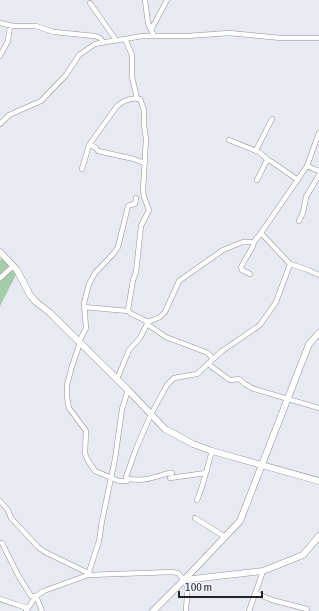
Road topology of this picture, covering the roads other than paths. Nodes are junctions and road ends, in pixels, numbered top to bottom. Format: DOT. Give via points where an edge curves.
graph roads {
  1 [pos="145,0"];
  2 [pos="167,0"];
  3 [pos="90,3"];
  4 [pos="0,23"];
  5 [pos="10,26"];
  6 [pos="151,30"];
  7 [pos="154,36"];
  8 [pos="319,38"];
  9 [pos="125,39"];
  10 [pos="116,40"];
  11 [pos="103,42"];
  12 [pos="0,56"];
  13 [pos="137,98"];
  14 [pos="272,120"];
  15 [pos="0,124"];
  16 [pos="319,133"];
  17 [pos="228,140"];
  18 [pos="89,145"];
  19 [pos="256,150"];
  20 [pos="268,160"];
  21 [pos="144,163"];
  22 [pos="307,166"];
  23 [pos="82,169"];
  24 [pos="319,170"];
  25 [pos="319,175"];
  26 [pos="258,180"];
  27 [pos="298,180"];
  28 [pos="136,198"];
  29 [pos="299,221"];
  30 [pos="262,233"];
  31 [pos="254,242"];
  32 [pos="0,252"];
  33 [pos="290,264"];
  34 [pos="14,266"];
  35 [pos="250,274"];
  36 [pos="319,275"];
  37 [pos="0,278"];
  38 [pos="84,307"];
  39 [pos="128,311"];
  40 [pos="148,323"];
  41 [pos="319,334"];
  42 [pos="80,343"];
  43 [pos="213,359"];
  44 [pos="208,364"];
  45 [pos="117,379"];
  46 [pos="128,390"];
  47 [pos="288,399"];
  48 [pos="319,408"];
  49 [pos="151,414"];
  50 [pos="212,451"];
  51 [pos="262,464"];
  52 [pos="206,473"];
  53 [pos="111,478"];
  54 [pos="127,481"];
  55 [pos="319,481"];
  56 [pos="197,500"];
  57 [pos="0,501"];
  58 [pos="195,518"];
  59 [pos="319,536"];
  60 [pos="225,537"];
  61 [pos="2,543"];
  62 [pos="263,572"];
  63 [pos="88,574"];
  64 [pos="186,580"];
  65 [pos="255,593"];
  66 [pos="36,596"];
  67 [pos="0,599"];
  68 [pos="26,609"];
  69 [pos="306,609"];
  70 [pos="42,611"];
  71 [pos="153,611"];
  72 [pos="186,611"];
  73 [pos="249,611"];
  1 -- 6 [label="street"];
  2 -- 6 [label="street"];
  3 -- 10 [label="street"];
  4 -- 5 [label="street"];
  5 -- 11 [label="street" via="36,26 56,32 95,36"];
  5 -- 12 [label="street" via="8,41"];
  6 -- 7 [label="street"];
  7 -- 8 [label="street" via="229,33 281,38"];
  7 -- 9 [label="street"];
  9 -- 10 [label="street"];
  9 -- 13 [label="street" via="132,55 132,77"];
  10 -- 11 [label="street"];
  11 -- 15 [label="street" via="95,44 79,55 64,78 41,101 9,115"];
  13 -- 18 [label="street" via="117,106"];
  13 -- 21 [label="street" via="142,102 144,110"];
  14 -- 19 [label="street"];
  16 -- 22 [label="street"];
  17 -- 19 [label="street"];
  18 -- 21 [label="street" via="97,150"];
  18 -- 23 [label="street"];
  19 -- 20 [label="street"];
  20 -- 26 [label="street"];
  20 -- 27 [label="street"];
  21 -- 39 [label="street" via="143,190 149,210 141,226 136,272"];
  22 -- 24 [label="street"];
  22 -- 27 [label="street"];
  25 -- 29 [label="street" via="306,197"];
  27 -- 30 [label="street"];
  28 -- 38 [label="street" via="135,204 128,206 123,234 116,250 91,280"];
  30 -- 31 [label="street"];
  30 -- 33 [label="street"];
  31 -- 35 [label="street" via="241,267"];
  31 -- 40 [label="street" via="243,242 223,250 181,279 165,312"];
  32 -- 34 [label="street"];
  33 -- 36 [label="street"];
  33 -- 43 [label="street" via="276,302 262,322"];
  34 -- 37 [label="street"];
  34 -- 42 [label="street" via="30,295"];
  38 -- 39 [label="street"];
  38 -- 42 [label="street" via="86,328"];
  39 -- 40 [label="street"];
  40 -- 43 [label="street" via="166,337 208,353"];
  40 -- 45 [label="street" via="140,338 129,350"];
  41 -- 47 [label="street" via="309,344"];
  42 -- 45 [label="street"];
  42 -- 53 [label="street" via="67,385 69,408 86,431 87,459 95,472"];
  43 -- 44 [label="street"];
  44 -- 47 [label="street" via="230,380 239,379 254,389"];
  44 -- 49 [label="street" via="197,374 178,377 170,382"];
  45 -- 46 [label="street"];
  46 -- 49 [label="street"];
  46 -- 53 [label="street" via="122,410"];
  47 -- 48 [label="street"];
  47 -- 51 [label="street"];
  49 -- 50 [label="street" via="169,432"];
  49 -- 52 [label="street" via="126,477 131,480 167,473 171,476"];
  50 -- 51 [label="street"];
  50 -- 52 [label="street"];
  51 -- 55 [label="street"];
  51 -- 60 [label="street" via="240,521"];
  52 -- 56 [label="street"];
  53 -- 54 [label="street"];
  53 -- 63 [label="street" via="99,541"];
  57 -- 63 [label="street" via="14,522 38,547"];
  58 -- 60 [label="street"];
  59 -- 62 [label="street" via="303,555"];
  60 -- 64 [label="street"];
  61 -- 66 [label="street" via="31,596"];
  62 -- 64 [label="street"];
  62 -- 65 [label="street"];
  63 -- 64 [label="street" via="172,572 178,573"];
  63 -- 66 [label="street"];
  64 -- 71 [label="street"];
  64 -- 72 [label="street"];
  65 -- 69 [label="street"];
  65 -- 73 [label="street"];
  66 -- 68 [label="street"];
  66 -- 70 [label="street"];
  67 -- 68 [label="street"];
}
